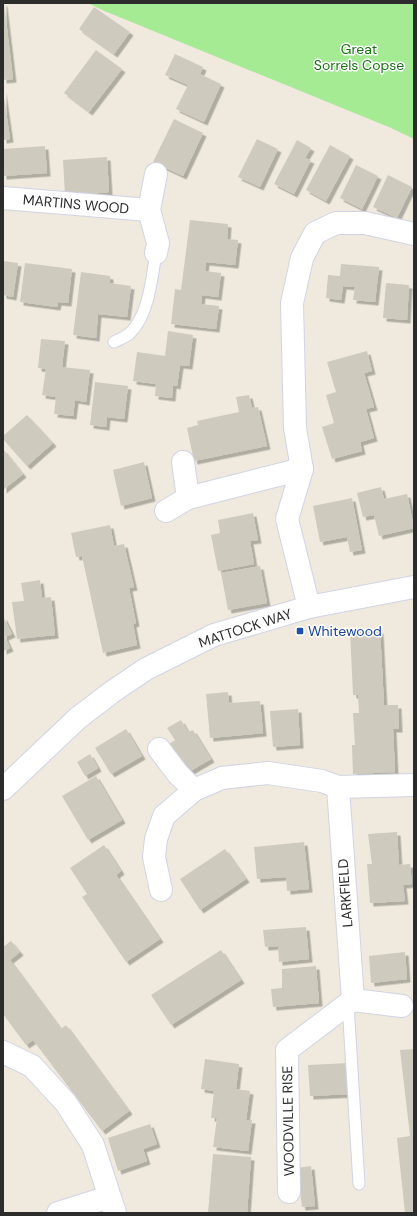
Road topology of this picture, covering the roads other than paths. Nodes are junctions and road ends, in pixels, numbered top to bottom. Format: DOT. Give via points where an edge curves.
graph roads {
  1 [pos="156,174"];
  2 [pos="3,198"];
  3 [pos="149,210"];
  4 [pos="414,234"];
  5 [pos="156,253"];
  6 [pos="114,342"];
  7 [pos="183,462"];
  8 [pos="302,468"];
  9 [pos="188,498"];
  10 [pos="166,511"];
  11 [pos="414,587"];
  12 [pos="309,608"];
  13 [pos="158,749"];
  14 [pos="414,785"];
  15 [pos="4,787"];
  16 [pos="338,787"];
  17 [pos="194,790"];
  18 [pos="161,890"];
  19 [pos="351,1002"];
  20 [pos="402,1006"];
  21 [pos="3,1052"];
  22 [pos="359,1184"];
  23 [pos="290,1192"];
  24 [pos="112,1205"];
  25 [pos="58,1213"];
  1 -- 3 [label="street, MARTINS WOOD"];
  2 -- 3 [label="street, MARTINS WOOD"];
  3 -- 5 [label="street, MARTINS WOOD" via="158,242"];
  4 -- 8 [label="street" via="365,223 336,223 315,233 302,258 292,302 295,428"];
  5 -- 6 [label="lane" via="150,289 141,316 130,334"];
  7 -- 9 [label="street"];
  8 -- 9 [label="street"];
  8 -- 12 [label="street" via="287,519"];
  9 -- 10 [label="street"];
  11 -- 12 [label="street, MATTOCK WAY"];
  12 -- 15 [label="street, MATTOCK WAY" via="214,636 146,668 78,718"];
  13 -- 17 [label="street"];
  14 -- 16 [label="street"];
  16 -- 17 [label="street" via="322,781 268,773 222,778"];
  16 -- 19 [label="street, LARKFIELD"];
  17 -- 18 [label="street" via="164,816 156,839 154,857"];
  19 -- 20 [label="street"];
  19 -- 22 [label="lane"];
  19 -- 23 [label="street, WOODVILLE RISE" via="287,1050"];
  21 -- 24 [label="street" via="32,1066 66,1103 93,1145"];
  24 -- 25 [label="street"];
}
